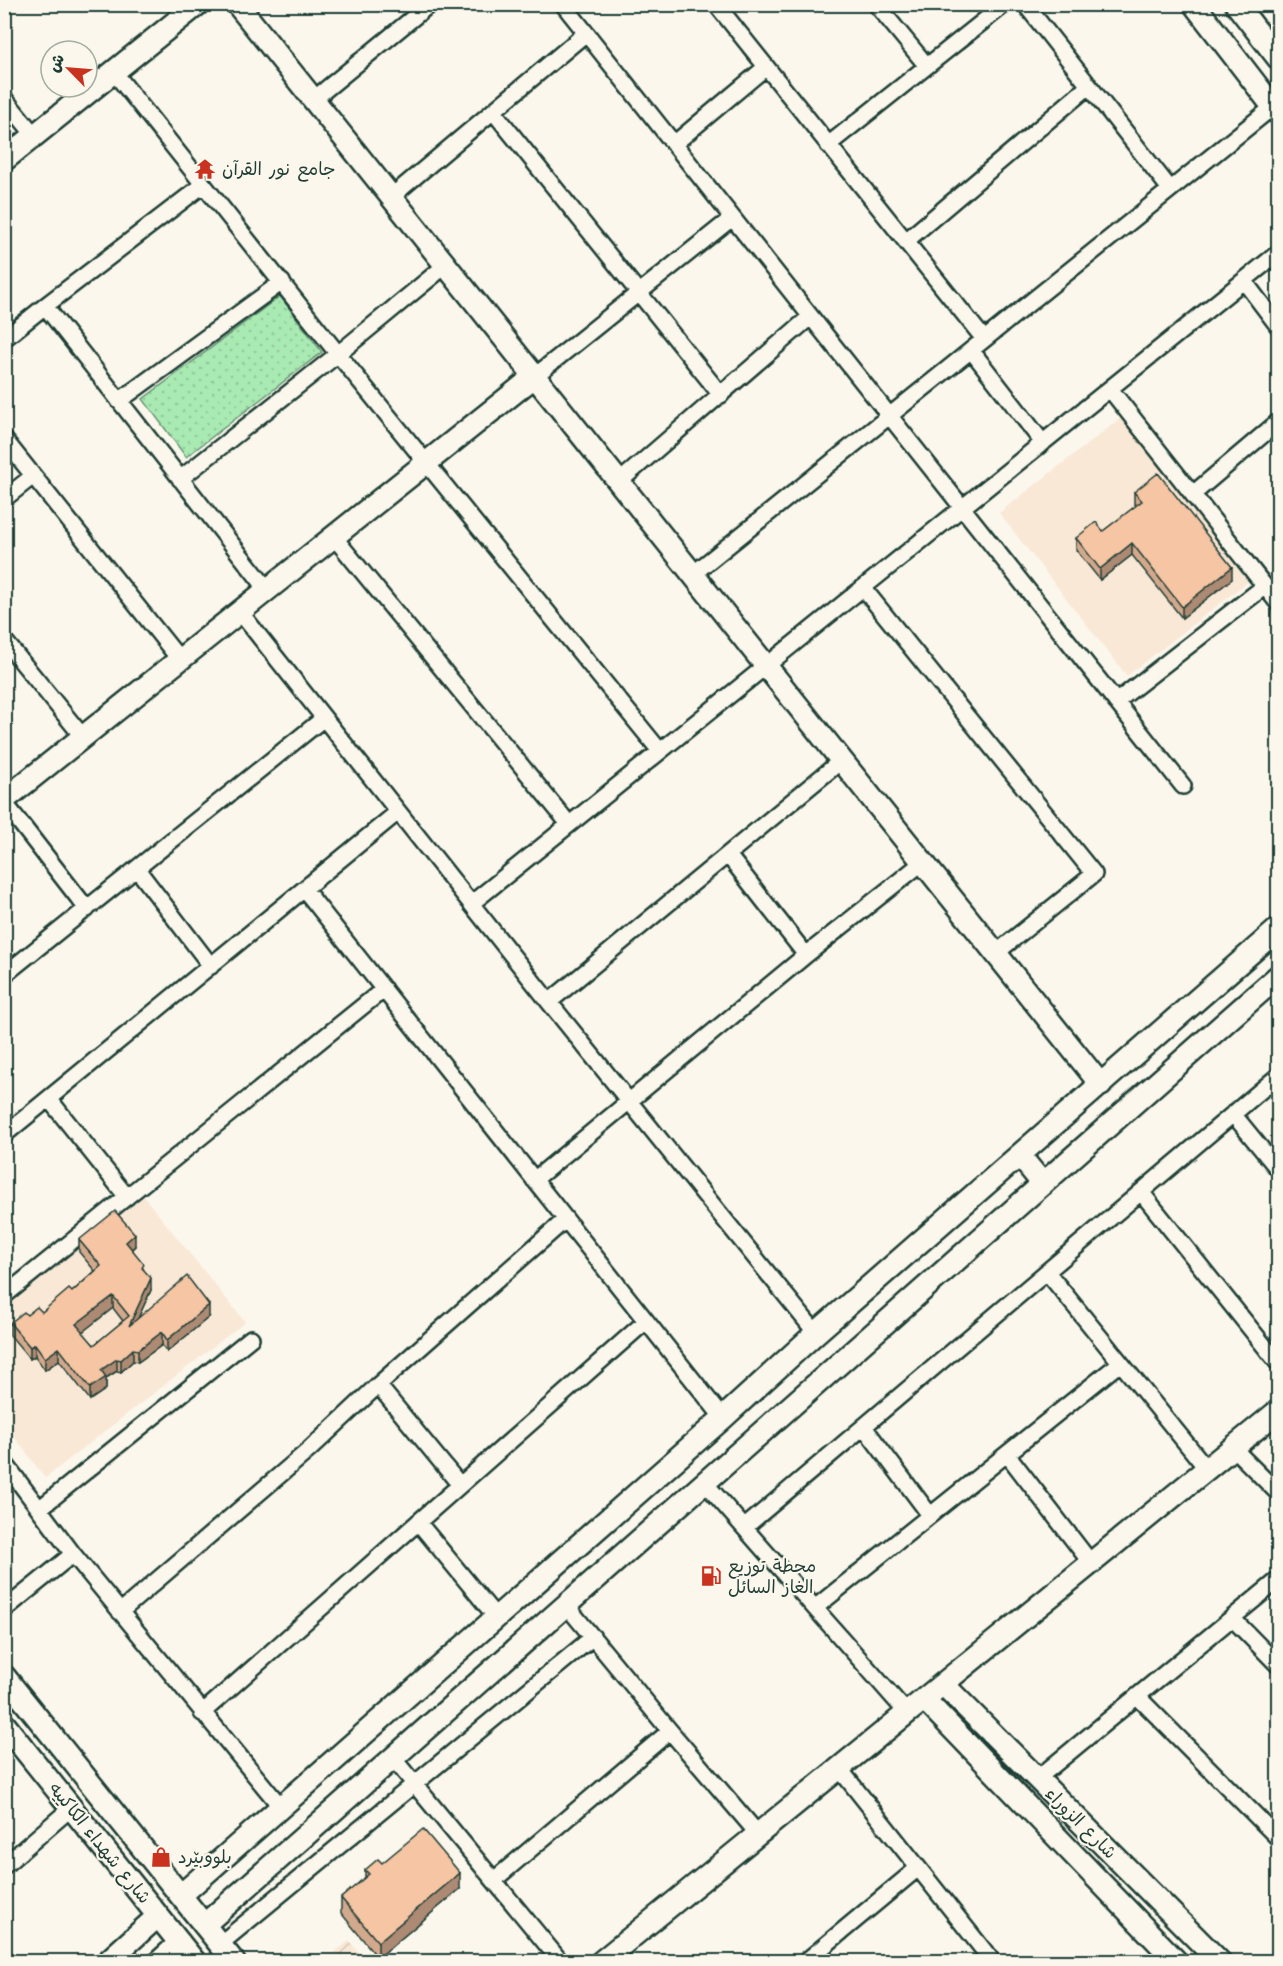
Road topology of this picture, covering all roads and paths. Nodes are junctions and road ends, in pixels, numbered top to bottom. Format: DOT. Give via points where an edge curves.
graph roads {
  1 [pos="198,4"];
  2 [pos="237,4"];
  3 [pos="430,4"];
  4 [pos="563,4"];
  5 [pos="716,4"];
  6 [pos="876,4"];
  7 [pos="1005,4"];
  8 [pos="1025,4"];
  9 [pos="1194,4"];
  10 [pos="1236,4"];
  11 [pos="586,33"];
  12 [pos="1278,58"];
  13 [pos="927,66"];
  14 [pos="766,67"];
  15 [pos="114,72"];
  16 [pos="1089,86"];
  17 [pos="4,98"];
  18 [pos="314,99"];
  19 [pos="1276,109"];
  20 [pos="492,111"];
  21 [pos="35,136"];
  22 [pos="674,144"];
  23 [pos="828,145"];
  24 [pos="4,160"];
  25 [pos="203,186"];
  26 [pos="1170,189"];
  27 [pos="391,197"];
  28 [pos="732,218"];
  29 [pos="906,242"];
  30 [pos="1278,253"];
  31 [pos="446,265"];
  32 [pos="1244,281"];
  33 [pos="282,282"];
  34 [pos="639,293"];
  35 [pos="45,306"];
  36 [pos="810,317"];
  37 [pos="1278,326"];
  38 [pos="7,332"];
  39 [pos="984,339"];
  40 [pos="971,350"];
  41 [pos="338,354"];
  42 [pos="534,376"];
  43 [pos="1110,389"];
  44 [pos="720,395"];
  45 [pos="119,401"];
  46 [pos="889,416"];
  47 [pos="1278,422"];
  48 [pos="4,439"];
  49 [pos="1043,443"];
  50 [pos="427,462"];
  51 [pos="33,476"];
  52 [pos="180,478"];
  53 [pos="619,482"];
  54 [pos="1192,494"];
  55 [pos="4,499"];
  56 [pos="962,508"];
  57 [pos="334,537"];
  58 [pos="693,574"];
  59 [pos="1265,586"];
  60 [pos="863,588"];
  61 [pos="267,589"];
  62 [pos="1278,603"];
  63 [pos="240,612"];
  64 [pos="4,640"];
  65 [pos="180,660"];
  66 [pos="766,666"];
  67 [pos="1116,702"];
  68 [pos="324,718"];
  69 [pos="83,737"];
  70 [pos="660,751"];
  71 [pos="842,760"];
  72 [pos="1183,786"];
  73 [pos="4,801"];
  74 [pos="398,812"];
  75 [pos="569,824"];
  76 [pos="728,855"];
  77 [pos="923,862"];
  78 [pos="136,869"];
  79 [pos="306,890"];
  80 [pos="472,903"];
  81 [pos="87,909"];
  82 [pos="1278,929"];
  83 [pos="996,953"];
  84 [pos="806,955"];
  85 [pos="211,966"];
  86 [pos="4,975"];
  87 [pos="1278,976"];
  88 [pos="384,989"];
  89 [pos="549,1002"];
  90 [pos="1278,1076"];
  91 [pos="1101,1085"];
  92 [pos="49,1099"];
  93 [pos="629,1103"];
  94 [pos="1233,1114"];
  95 [pos="4,1135"];
  96 [pos="1020,1156"];
  97 [pos="1278,1169"];
  98 [pos="534,1180"];
  99 [pos="1043,1184"];
  100 [pos="1141,1192"];
  101 [pos="127,1197"];
  102 [pos="565,1220"];
  103 [pos="1047,1272"];
  104 [pos="4,1296"];
  105 [pos="646,1321"];
  106 [pos="816,1333"];
  107 [pos="251,1338"];
  108 [pos="1120,1363"];
  109 [pos="1278,1363"];
  110 [pos="378,1385"];
  111 [pos="1278,1411"];
  112 [pos="723,1418"];
  113 [pos="864,1427"];
  114 [pos="1233,1448"];
  115 [pos="1007,1454"];
  116 [pos="4,1462"];
  117 [pos="1207,1469"];
  118 [pos="705,1482"];
  119 [pos="460,1485"];
  120 [pos="1278,1494"];
  121 [pos="39,1509"];
  122 [pos="930,1515"];
  123 [pos="418,1522"];
  124 [pos="745,1527"];
  125 [pos="73,1554"];
  126 [pos="1091,1563"];
  127 [pos="1278,1580"];
  128 [pos="566,1605"];
  129 [pos="816,1607"];
  130 [pos="4,1610"];
  131 [pos="120,1612"];
  132 [pos="496,1617"];
  133 [pos="1232,1618"];
  134 [pos="592,1637"];
  135 [pos="1278,1665"];
  136 [pos="4,1676"];
  137 [pos="943,1684"];
  138 [pos="1137,1696"];
  139 [pos="916,1706"];
  140 [pos="202,1713"];
  141 [pos="4,1724"];
  142 [pos="670,1731"];
  143 [pos="393,1758"];
  144 [pos="839,1768"];
  145 [pos="1038,1778"];
  146 [pos="415,1784"];
  147 [pos="281,1807"];
  148 [pos="71,1808"];
  149 [pos="758,1834"];
  150 [pos="1278,1838"];
  151 [pos="4,1866"];
  152 [pos="918,1868"];
  153 [pos="494,1880"];
  154 [pos="181,1895"];
  155 [pos="158,1916"];
  156 [pos="204,1925"];
  157 [pos="180,1943"];
  158 [pos="220,1944"];
  159 [pos="614,1958"];
  160 [pos="107,1962"];
  161 [pos="159,1962"];
  162 [pos="195,1962"];
  163 [pos="234,1962"];
  164 [pos="561,1962"];
  165 [pos="805,1962"];
  166 [pos="993,1962"];
  167 [pos="1177,1962"];
  168 [pos="1220,1962"];
  1 -- 15 [label="street"];
  2 -- 18 [label="street"];
  3 -- 18 [label="street"];
  4 -- 11 [label="street"];
  5 -- 14 [label="street"];
  6 -- 13 [label="street"];
  7 -- 13 [label="street"];
  8 -- 16 [label="street"];
  9 -- 19 [label="street"];
  10 -- 12 [label="street"];
  11 -- 20 [label="street"];
  11 -- 22 [label="street"];
  13 -- 23 [label="street"];
  14 -- 22 [label="street"];
  14 -- 23 [label="street"];
  15 -- 21 [label="street"];
  15 -- 25 [label="street"];
  16 -- 26 [label="street"];
  16 -- 29 [label="street"];
  17 -- 21 [label="street"];
  18 -- 27 [label="street"];
  19 -- 26 [label="street"];
  20 -- 27 [label="street"];
  20 -- 34 [label="street"];
  21 -- 24 [label="street"];
  22 -- 28 [label="street"];
  23 -- 29 [label="street"];
  25 -- 33 [label="street"];
  25 -- 35 [label="street"];
  26 -- 39 [label="street"];
  27 -- 31 [label="street"];
  28 -- 34 [label="street"];
  28 -- 36 [label="street"];
  29 -- 39 [label="street"];
  30 -- 32 [label="street"];
  31 -- 41 [label="street"];
  31 -- 42 [label="street"];
  32 -- 37 [label="street"];
  32 -- 43 [label="street"];
  33 -- 41 [label="street"];
  33 -- 45 [label="street"];
  34 -- 42 [label="street"];
  34 -- 44 [label="street"];
  35 -- 38 [label="street"];
  35 -- 45 [label="street"];
  36 -- 44 [label="street"];
  36 -- 46 [label="street"];
  39 -- 40 [label="street"];
  40 -- 46 [label="street"];
  40 -- 49 [label="street"];
  41 -- 50 [label="street"];
  41 -- 52 [label="street"];
  42 -- 50 [label="street"];
  42 -- 53 [label="street"];
  43 -- 49 [label="street"];
  43 -- 54 [label="street"];
  44 -- 53 [label="street"];
  45 -- 52 [label="street"];
  46 -- 56 [label="street"];
  46 -- 58 [label="street"];
  47 -- 54 [label="street"];
  48 -- 51 [label="street"];
  49 -- 56 [label="street"];
  50 -- 57 [label="street"];
  50 -- 70 [label="street"];
  51 -- 55 [label="street"];
  51 -- 65 [label="street"];
  52 -- 61 [label="street"];
  53 -- 58 [label="street"];
  54 -- 59 [label="street"];
  56 -- 60 [label="street"];
  56 -- 67 [label="street"];
  57 -- 61 [label="street"];
  57 -- 75 [label="street"];
  58 -- 66 [label="street"];
  59 -- 62 [label="street"];
  59 -- 67 [label="street"];
  60 -- 66 [label="street"];
  60 -- 83 [label="street" via="1094,874"];
  61 -- 63 [label="street"];
  63 -- 65 [label="street"];
  63 -- 68 [label="street"];
  64 -- 69 [label="street"];
  65 -- 69 [label="street"];
  66 -- 70 [label="street"];
  66 -- 71 [label="street"];
  67 -- 72 [label="street"];
  68 -- 74 [label="street"];
  68 -- 78 [label="street"];
  69 -- 73 [label="street"];
  70 -- 75 [label="street"];
  71 -- 76 [label="street"];
  71 -- 77 [label="street"];
  73 -- 81 [label="street"];
  74 -- 79 [label="street"];
  74 -- 80 [label="street"];
  75 -- 80 [label="street"];
  76 -- 84 [label="street"];
  76 -- 89 [label="street"];
  77 -- 83 [label="street"];
  77 -- 84 [label="street"];
  78 -- 81 [label="street"];
  78 -- 85 [label="street"];
  79 -- 85 [label="street"];
  79 -- 88 [label="street"];
  80 -- 89 [label="street"];
  81 -- 86 [label="street"];
  82 -- 91 [label="street"];
  83 -- 91 [label="street"];
  84 -- 93 [label="street"];
  85 -- 92 [label="street"];
  87 -- 99 [label="street"];
  88 -- 98 [label="street"];
  88 -- 101 [label="street"];
  89 -- 93 [label="street"];
  90 -- 94 [label="street"];
  91 -- 96 [label="street"];
  92 -- 95 [label="street"];
  92 -- 101 [label="street"];
  93 -- 98 [label="street"];
  93 -- 106 [label="street"];
  94 -- 97 [label="street"];
  94 -- 100 [label="street"];
  96 -- 99 [label="street"];
  96 -- 106 [label="street"];
  98 -- 102 [label="street"];
  99 -- 118 [label="street"];
  100 -- 103 [label="street"];
  100 -- 109 [label="street"];
  101 -- 104 [label="street"];
  102 -- 105 [label="street"];
  102 -- 110 [label="street"];
  103 -- 108 [label="street"];
  103 -- 113 [label="street"];
  105 -- 112 [label="street"];
  105 -- 119 [label="street"];
  106 -- 112 [label="street"];
  107 -- 121 [label="street"];
  108 -- 115 [label="street"];
  108 -- 117 [label="street"];
  110 -- 119 [label="street"];
  110 -- 131 [label="street" via="309,1450"];
  111 -- 114 [label="street"];
  112 -- 132 [label="street"];
  113 -- 122 [label="street"];
  113 -- 124 [label="street"];
  114 -- 117 [label="street"];
  114 -- 120 [label="street"];
  115 -- 122 [label="street"];
  115 -- 126 [label="street"];
  116 -- 121 [label="street"];
  117 -- 126 [label="street"];
  118 -- 124 [label="street"];
  118 -- 128 [label="street"];
  119 -- 123 [label="street"];
  121 -- 125 [label="street"];
  122 -- 129 [label="street"];
  123 -- 132 [label="street"];
  123 -- 140 [label="street"];
  124 -- 129 [label="street"];
  125 -- 130 [label="street"];
  125 -- 131 [label="street"];
  126 -- 137 [label="street"];
  127 -- 133 [label="street"];
  128 -- 134 [label="street"];
  128 -- 143 [label="street"];
  129 -- 139 [label="street"];
  131 -- 140 [label="street"];
  132 -- 147 [label="street"];
  133 -- 135 [label="street"];
  133 -- 138 [label="street"];
  134 -- 142 [label="street"];
  134 -- 146 [label="street"];
  136 -- 154 [label="street"];
  137 -- 139 [label="street"];
  137 -- 145 [label="street, شارع الزوراء"];
  138 -- 145 [label="street"];
  138 -- 150 [label="street"];
  139 -- 144 [label="street"];
  139 -- 167 [label="street, شارع الزوراء"];
  140 -- 147 [label="street"];
  141 -- 148 [label="street, شارع شهداء الكاكييه"];
  142 -- 149 [label="street"];
  142 -- 153 [label="street"];
  143 -- 146 [label="street"];
  143 -- 156 [label="street"];
  144 -- 149 [label="street"];
  144 -- 152 [label="street"];
  145 -- 168 [label="street, شارع الزوراء"];
  146 -- 153 [label="street"];
  146 -- 158 [label="street"];
  147 -- 154 [label="street"];
  148 -- 151 [label="street"];
  148 -- 155 [label="street, شارع شهداء الكاكييه"];
  149 -- 159 [label="street"];
  152 -- 165 [label="street"];
  152 -- 166 [label="street"];
  153 -- 164 [label="street"];
  154 -- 156 [label="street"];
  155 -- 157 [label="street, شارع شهداء الكاكييه"];
  155 -- 160 [label="street"];
  156 -- 158 [label="street"];
  157 -- 161 [label="street"];
  157 -- 162 [label="street, شارع شهداء الكاكييه"];
  158 -- 163 [label="street"];
}
